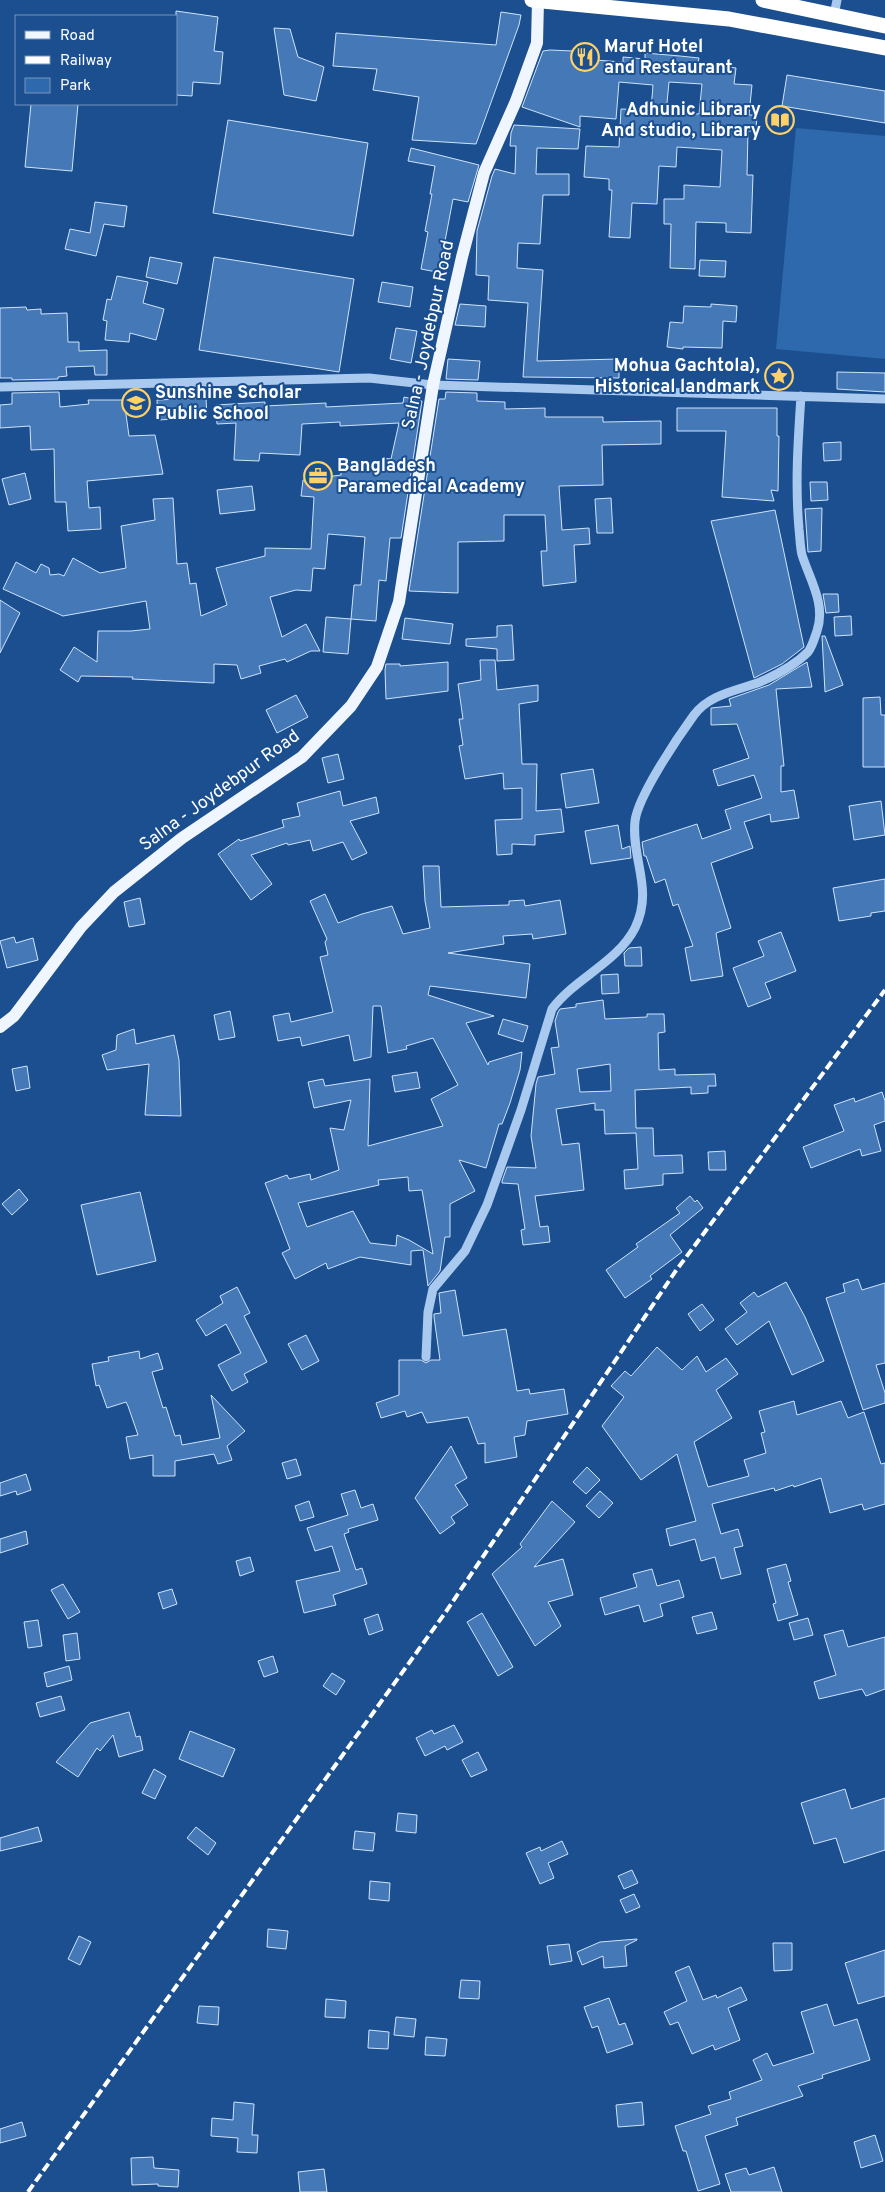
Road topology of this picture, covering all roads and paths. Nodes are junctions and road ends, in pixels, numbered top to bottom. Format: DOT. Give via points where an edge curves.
graph roads {
  1 [pos="532,0"];
  2 [pos="762,0"];
  3 [pos="538,1"];
  4 [pos="791,3"];
  5 [pos="836,7"];
  6 [pos="885,26"];
  7 [pos="885,48"];
  8 [pos="433,385"];
  9 [pos="0,387"];
  10 [pos="801,396"];
  11 [pos="885,399"];
  12 [pos="0,1027"];
  13 [pos="426,1357"];
  1 -- 3 [label="highway"];
  2 -- 4 [label="highway"];
  3 -- 7 [label="highway" via="729,19"];
  3 -- 8 [label="main road, Salna - Joydebpur Road" via="538,43 484,173"];
  4 -- 5 [label="highway"];
  5 -- 6 [label="highway"];
  8 -- 9 [label="street" via="369,378"];
  8 -- 10 [label="street"];
  8 -- 12 [label="main road, Salna - Joydebpur Road" via="400,602 378,667 351,706 302,757 182,838 114,892 81,927 14,1016"];
  10 -- 11 [label="street"];
  10 -- 13 [label="street" via="797,504 802,553 818,596 818,629 809,650 794,662 761,682 711,699 695,714 643,797 635,820 644,890 642,913 620,949 560,998 552,1009 487,1205 465,1251 433,1289 428,1312"];
}
